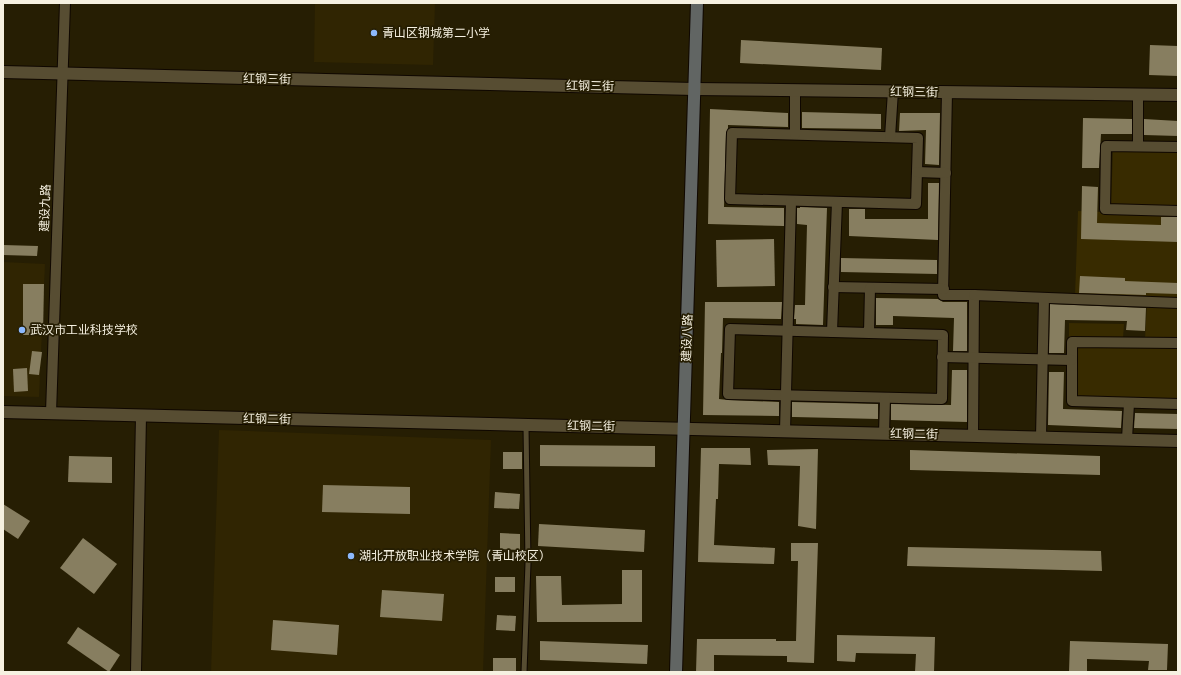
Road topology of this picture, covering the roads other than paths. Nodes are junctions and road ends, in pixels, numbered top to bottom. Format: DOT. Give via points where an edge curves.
graph roads {
  1 [pos="64,3"];
  2 [pos="697,3"];
  3 [pos="3,72"];
  4 [pos="62,74"];
  5 [pos="694,89"];
  6 [pos="796,90"];
  7 [pos="893,91"];
  8 [pos="947,92"];
  9 [pos="1138,95"];
  10 [pos="1178,95"];
  11 [pos="795,134"];
  12 [pos="890,137"];
  13 [pos="1138,146"];
  14 [pos="1178,147"];
  15 [pos="917,172"];
  16 [pos="946,173"];
  17 [pos="791,201"];
  18 [pos="836,202"];
  19 [pos="1178,211"];
  20 [pos="834,287"];
  21 [pos="870,288"];
  22 [pos="944,289"];
  23 [pos="974,295"];
  24 [pos="1044,298"];
  25 [pos="1178,303"];
  26 [pos="788,330"];
  27 [pos="832,332"];
  28 [pos="869,333"];
  29 [pos="1178,343"];
  30 [pos="942,357"];
  31 [pos="973,358"];
  32 [pos="1043,359"];
  33 [pos="1072,360"];
  34 [pos="786,396"];
  35 [pos="885,398"];
  36 [pos="1129,402"];
  37 [pos="1178,404"];
  38 [pos="3,412"];
  39 [pos="51,413"];
  40 [pos="141,416"];
  41 [pos="526,425"];
  42 [pos="684,429"];
  43 [pos="785,431"];
  44 [pos="884,434"];
  45 [pos="973,436"];
  46 [pos="1041,437"];
  47 [pos="1127,439"];
  48 [pos="1178,441"];
  49 [pos="136,672"];
  50 [pos="524,672"];
  51 [pos="676,672"];
  1 -- 4 [label="street, 建设九路"];
  2 -- 5 [label="main road, 建设八路"];
  3 -- 4 [label="street, 红钢三街"];
  4 -- 5 [label="street, 红钢三街"];
  4 -- 39 [label="street, 建设九路"];
  5 -- 6 [label="street, 红钢三街"];
  5 -- 42 [label="main road, 建设八路"];
  6 -- 7 [label="street, 红钢三街"];
  6 -- 11 [label="street"];
  7 -- 8 [label="street, 红钢三街"];
  7 -- 12 [label="street"];
  8 -- 9 [label="street, 红钢三街"];
  8 -- 16 [label="street"];
  9 -- 10 [label="street, 红钢三街"];
  9 -- 13 [label="street"];
  11 -- 12 [label="street"];
  11 -- 17 [label="street" via="732,133 730,199"];
  12 -- 15 [label="street" via="918,138"];
  13 -- 14 [label="street"];
  13 -- 19 [label="street" via="1106,146 1105,210"];
  15 -- 16 [label="street"];
  15 -- 18 [label="street" via="916,204"];
  16 -- 22 [label="street"];
  17 -- 18 [label="street"];
  17 -- 26 [label="street"];
  18 -- 20 [label="street"];
  20 -- 21 [label="street"];
  20 -- 27 [label="street"];
  21 -- 22 [label="street"];
  21 -- 28 [label="street"];
  22 -- 23 [label="street" via="944,295"];
  23 -- 24 [label="street"];
  23 -- 31 [label="street"];
  24 -- 25 [label="street"];
  24 -- 32 [label="street"];
  26 -- 27 [label="street"];
  26 -- 34 [label="street"];
  26 -- 34 [label="street" via="730,329 728,394"];
  27 -- 28 [label="street"];
  28 -- 30 [label="street" via="943,335"];
  29 -- 33 [label="street" via="1072,342"];
  30 -- 31 [label="street"];
  30 -- 35 [label="street" via="942,399"];
  31 -- 32 [label="street"];
  31 -- 45 [label="street"];
  32 -- 33 [label="street"];
  32 -- 46 [label="street"];
  33 -- 36 [label="street" via="1072,401"];
  34 -- 35 [label="street"];
  34 -- 43 [label="street"];
  35 -- 44 [label="street"];
  36 -- 37 [label="street"];
  36 -- 47 [label="street"];
  38 -- 39 [label="street, 红钢二街"];
  39 -- 40 [label="street, 红钢二街"];
  40 -- 41 [label="street, 红钢二街"];
  40 -- 49 [label="street"];
  41 -- 42 [label="street, 红钢二街"];
  41 -- 50 [label="lane" via="528,563"];
  42 -- 43 [label="street, 红钢二街"];
  42 -- 51 [label="main road, 建设八路"];
  43 -- 44 [label="street, 红钢二街"];
  44 -- 45 [label="street, 红钢二街"];
  45 -- 46 [label="street, 红钢二街"];
  46 -- 47 [label="street, 红钢二街"];
  47 -- 48 [label="street, 红钢二街"];
}
